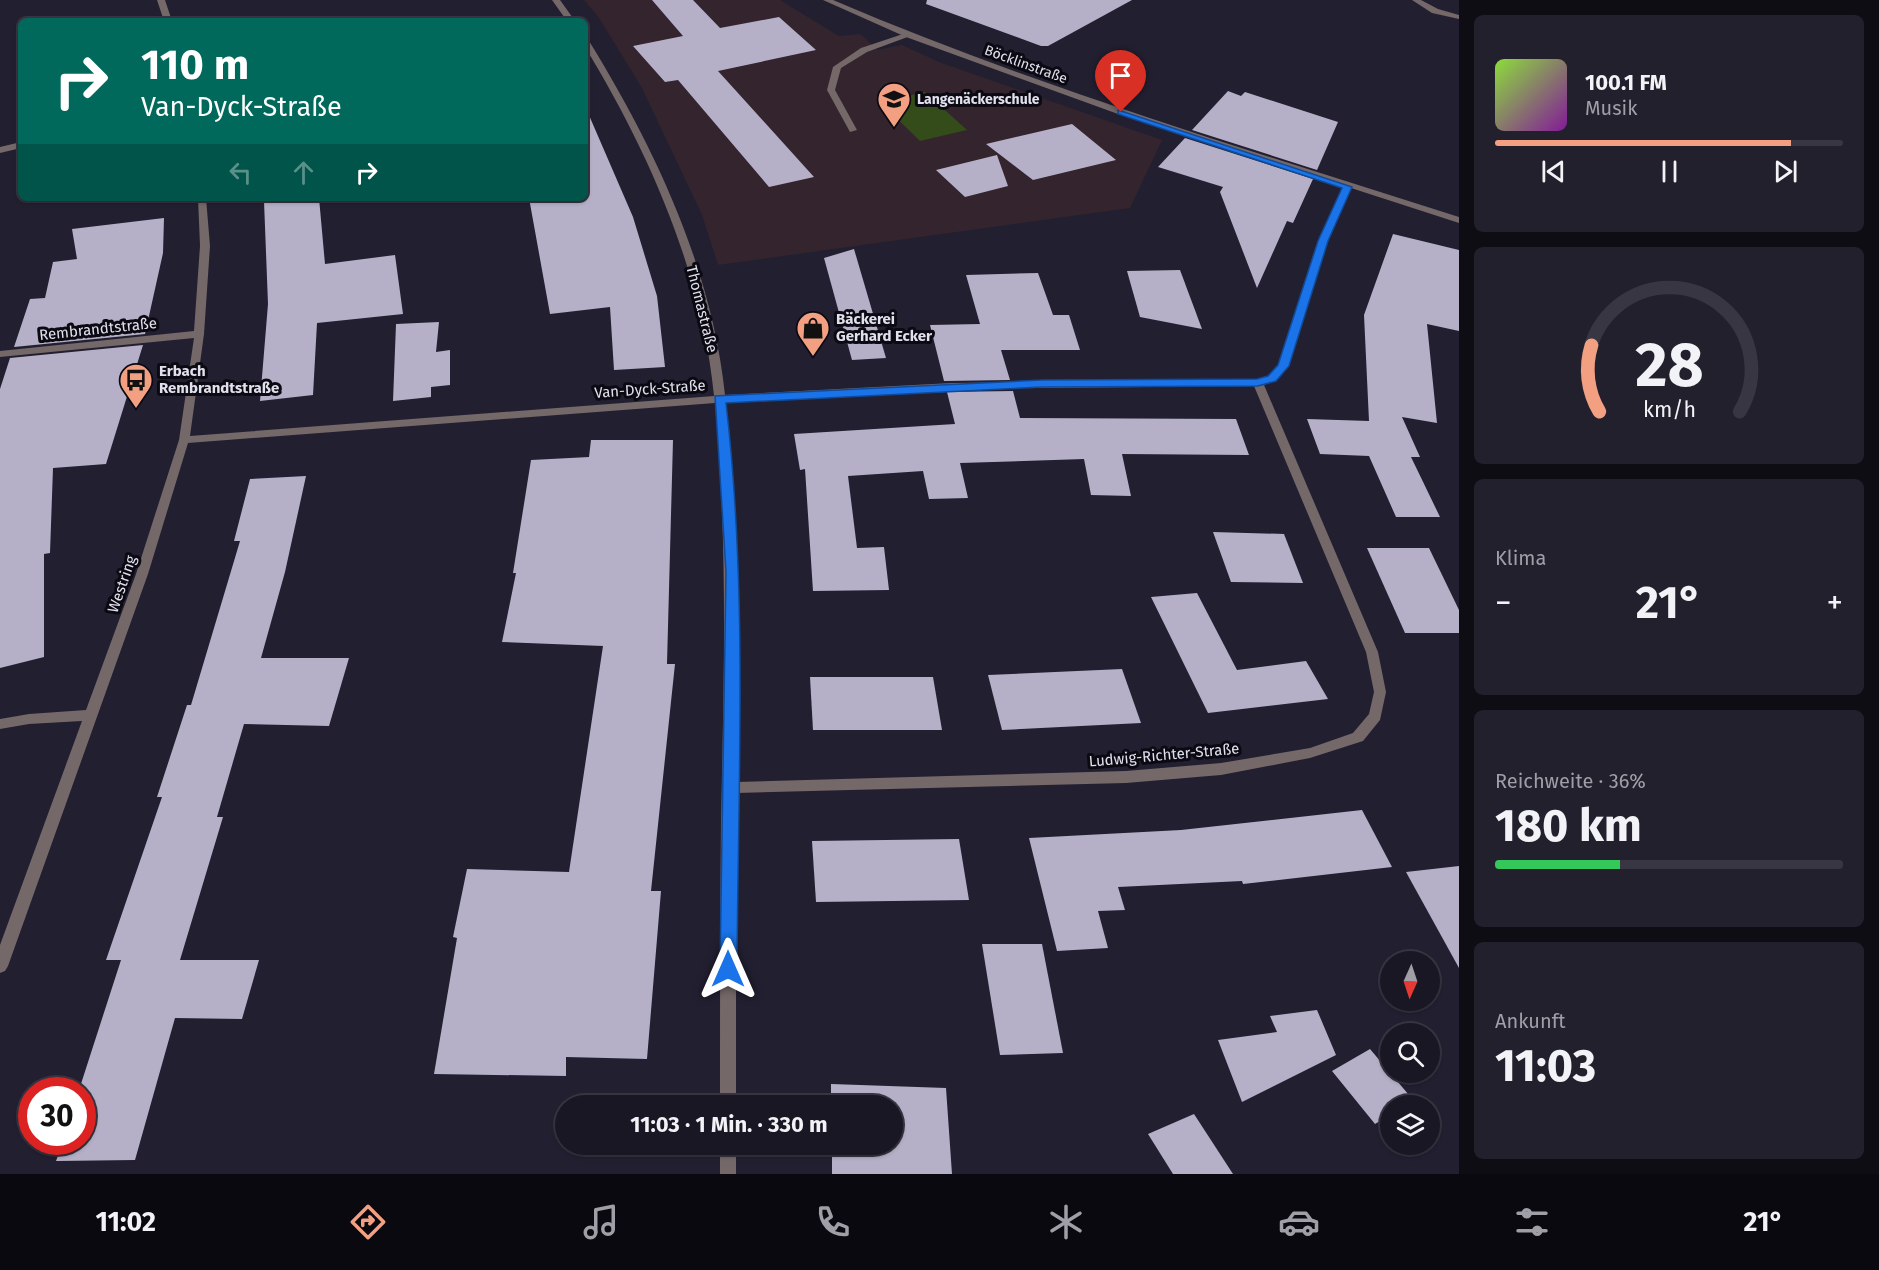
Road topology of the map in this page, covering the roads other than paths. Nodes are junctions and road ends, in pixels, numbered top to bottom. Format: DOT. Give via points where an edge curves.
graph roads {
  1 [pos="161,0"];
  2 [pos="556,0"];
  3 [pos="827,0"];
  4 [pos="1416,0"];
  5 [pos="1459,17"];
  6 [pos="167,18"];
  7 [pos="569,18"];
  8 [pos="909,35"];
  9 [pos="588,45"];
  10 [pos="853,130"];
  11 [pos="18,146"];
  12 [pos="0,150"];
  13 [pos="1347,187"];
  14 [pos="202,201"];
  15 [pos="1459,220"];
  16 [pos="200,334"];
  17 [pos="0,354"];
  18 [pos="1258,383"];
  19 [pos="720,399"];
  20 [pos="184,440"];
  21 [pos="91,715"];
  22 [pos="0,724"];
  23 [pos="729,788"];
  24 [pos="0,966"];
  25 [pos="728,1095"];
  26 [pos="728,1155"];
  27 [pos="728,1174"];
  1 -- 6 [label="street"];
  2 -- 7 [label="street"];
  3 -- 8 [label="street, Böcklinstraße"];
  4 -- 5 [label="street" via="1435,11"];
  8 -- 10 [label="street" via="864,50 837,67 831,90"];
  8 -- 13 [label="street, Böcklinstraße" via="1121,112"];
  9 -- 19 [label="street, Thomastraße" via="626,112 692,267 711,334"];
  11 -- 12 [label="street"];
  13 -- 15 [label="street, Böcklinstraße"];
  13 -- 18 [label="street" via="1323,241 1283,366 1272,378"];
  14 -- 16 [label="street, Westring" via="205,246"];
  16 -- 17 [label="street, Rembrandtstraße"];
  16 -- 20 [label="street, Westring"];
  18 -- 19 [label="street, Van-Dyck-Straße" via="1031,384"];
  18 -- 23 [label="street, Ludwig-Richter-Straße" via="1372,652 1380,692 1375,716 1358,737 1310,753 1232,767 1126,777"];
  19 -- 20 [label="street, Van-Dyck-Straße"];
  19 -- 23 [label="street, Thomastraße" via="733,572"];
  20 -- 21 [label="street, Westring" via="142,574"];
  21 -- 22 [label="street"];
  21 -- 24 [label="street, Westring"];
  23 -- 25 [label="street, Thomastraße"];
  26 -- 27 [label="street"];
}
